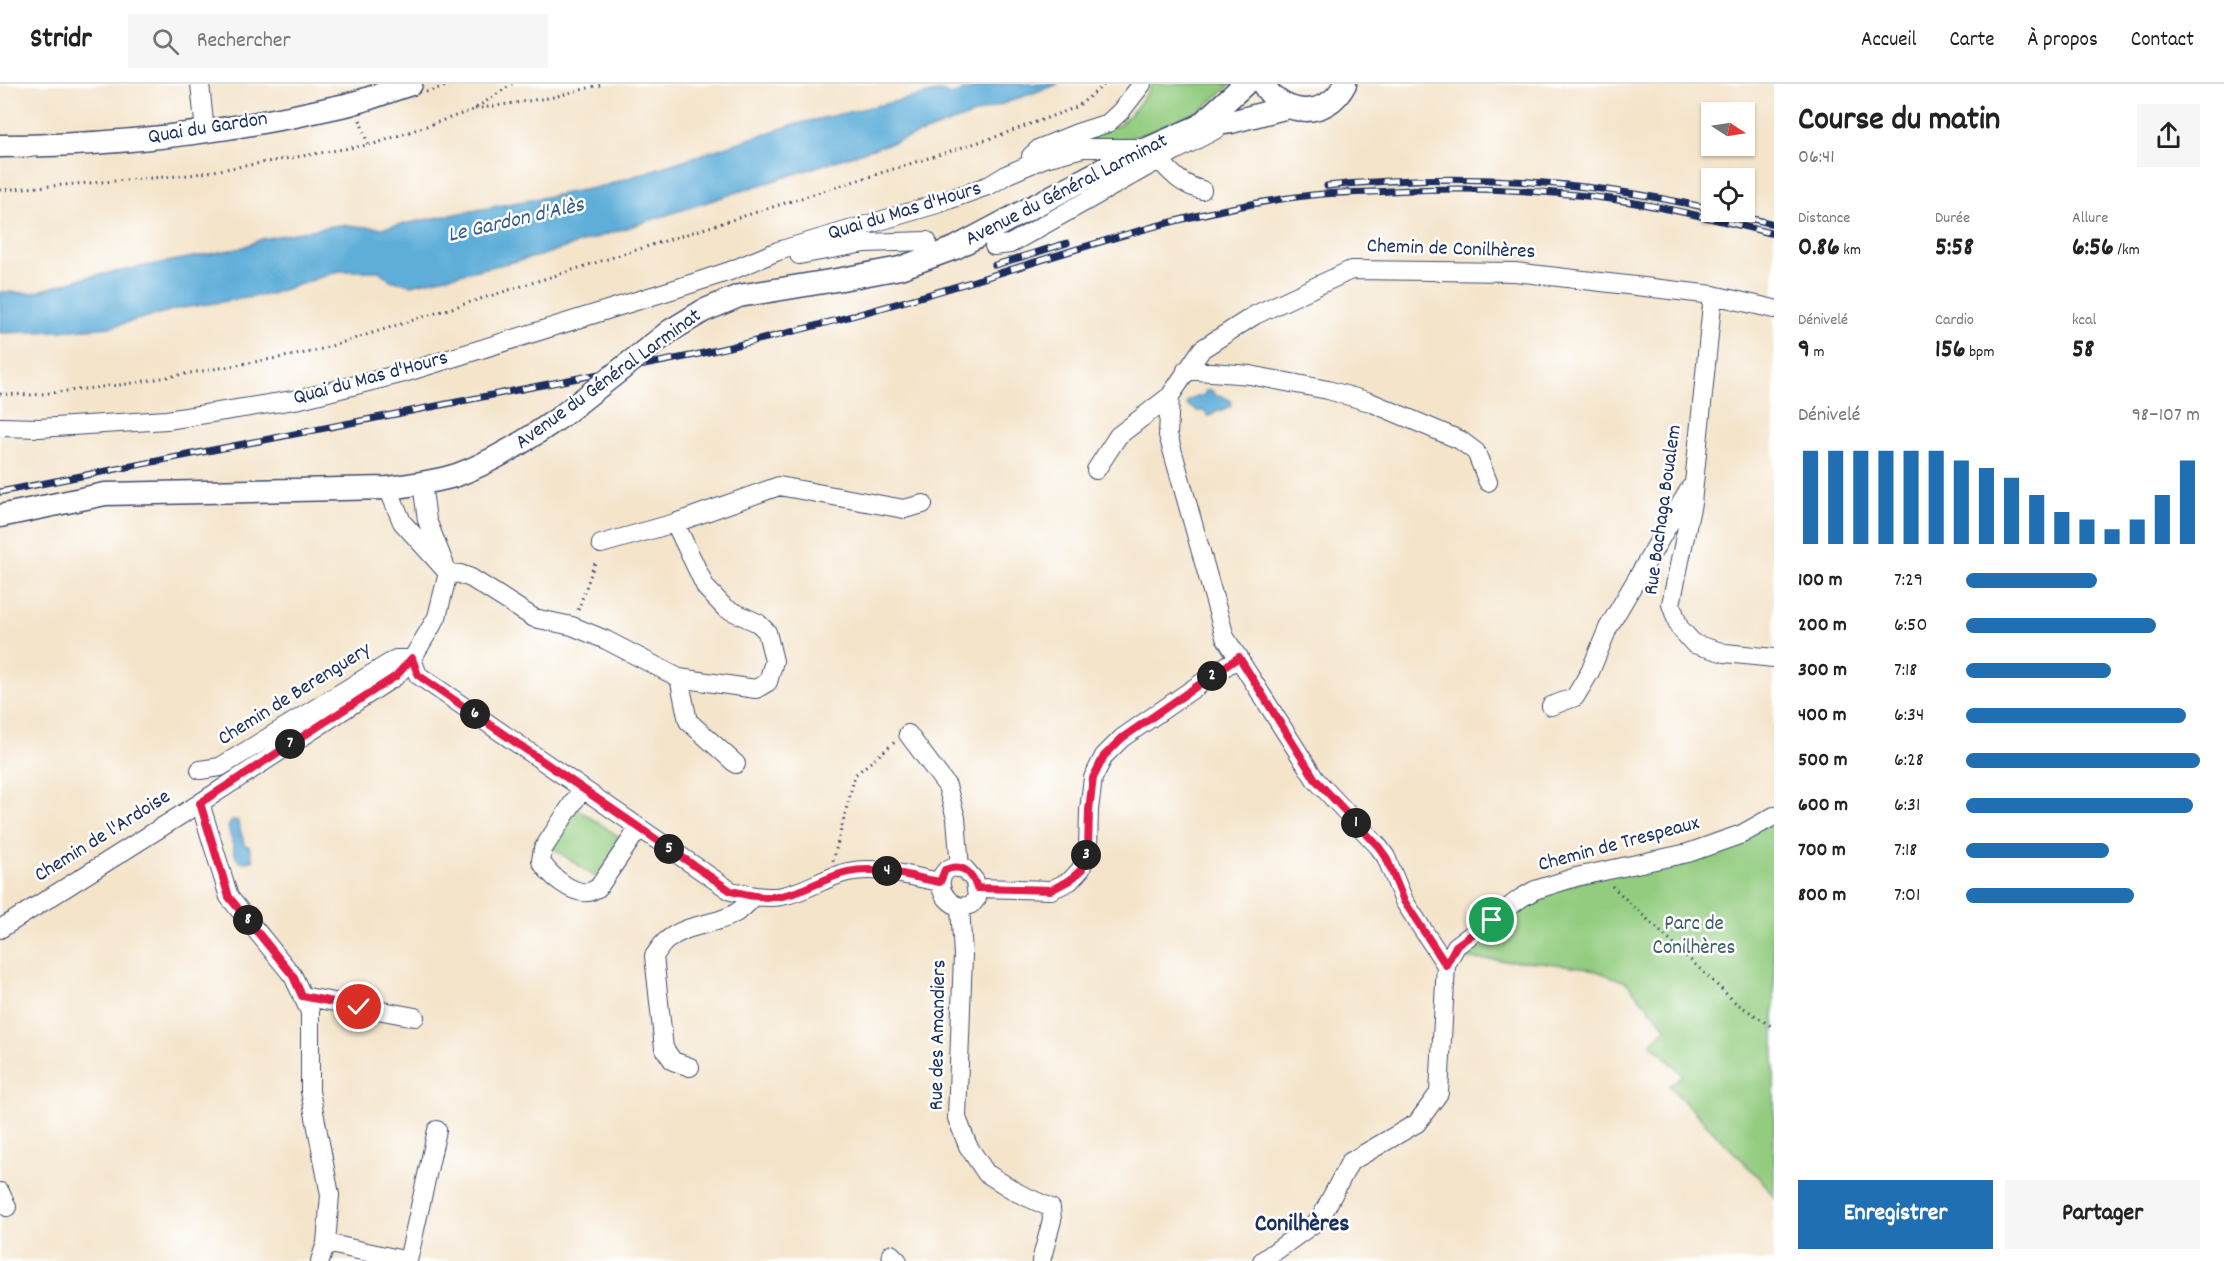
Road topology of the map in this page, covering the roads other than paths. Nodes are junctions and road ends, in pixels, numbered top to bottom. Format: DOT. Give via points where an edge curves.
graph roads {
  1 [pos="200,84"];
  2 [pos="411,84"];
  3 [pos="1142,84"];
  4 [pos="1245,84"];
  5 [pos="1263,84"];
  6 [pos="1345,84"];
  7 [pos="1288,107"];
  8 [pos="1231,122"];
  9 [pos="1199,126"];
  10 [pos="205,132"];
  11 [pos="0,146"];
  12 [pos="1154,154"];
  13 [pos="1008,174"];
  14 [pos="1202,190"];
  15 [pos="927,241"];
  16 [pos="994,246"];
  17 [pos="730,271"];
  18 [pos="1713,295"];
  19 [pos="1774,309"];
  20 [pos="1186,370"];
  21 [pos="1170,396"];
  22 [pos="0,427"];
  23 [pos="1096,470"];
  24 [pos="1694,481"];
  25 [pos="1488,482"];
  26 [pos="422,483"];
  27 [pos="388,488"];
  28 [pos="923,504"];
  29 [pos="0,516"];
  30 [pos="675,523"];
  31 [pos="601,544"];
  32 [pos="448,573"];
  33 [pos="1239,657"];
  34 [pos="412,658"];
  35 [pos="1774,658"];
  36 [pos="680,678"];
  37 [pos="1551,706"];
  38 [pos="908,734"];
  39 [pos="736,764"];
  40 [pos="200,770"];
  41 [pos="582,789"];
  42 [pos="200,803"];
  43 [pos="1774,816"];
  44 [pos="639,828"];
  45 [pos="960,868"];
  46 [pos="940,882"];
  47 [pos="977,888"];
  48 [pos="754,896"];
  49 [pos="960,907"];
  50 [pos="0,929"];
  51 [pos="1446,965"];
  52 [pos="302,996"];
  53 [pos="415,1017"];
  54 [pos="690,1067"];
  55 [pos="437,1130"];
  56 [pos="326,1243"];
  57 [pos="320,1261"];
  58 [pos="1041,1261"];
  59 [pos="1262,1261"];
  1 -- 10 [label="street"];
  2 -- 10 [label="main road, Quai du Gardon" via="343,106"];
  3 -- 13 [label="street" via="1108,123 1040,148"];
  4 -- 9 [label="main road, Avenue du Général Larminat"];
  5 -- 7 [label="main road" via="1277,102"];
  6 -- 7 [label="main road, Quai du Mas d'Hours" via="1331,102 1317,109 1302,111"];
  7 -- 8 [label="main road, Quai du Mas d'Hours"];
  8 -- 9 [label="main road"];
  8 -- 12 [label="street, Quai du Mas d'Hours"];
  9 -- 12 [label="main road, Avenue du Général Larminat"];
  10 -- 11 [label="main road, Quai du Gardon" via="147,140"];
  12 -- 13 [label="street, Quai du Mas d'Hours" via="1083,148"];
  12 -- 14 [label="street" via="1177,180"];
  12 -- 16 [label="street, Quai du Mas d'Hours" via="1010,244"];
  12 -- 26 [label="main road, Avenue du Général Larminat, bridge" via="955,248 900,268 739,296 703,311 670,331 510,451 457,475"];
  13 -- 17 [label="street, Quai du Mas d'Hours" via="990,185 937,204 778,250"];
  15 -- 17 [label="street, Quai du Mas d'Hours" via="865,243"];
  17 -- 22 [label="street, Quai du Mas d'Hours" via="404,373 300,399 167,420"];
  18 -- 19 [label="street, Chemin de Conilhères"];
  18 -- 20 [label="street, Chemin de Conilhères" via="1515,272 1351,270 1255,315 1202,349"];
  18 -- 24 [label="street, Rue Bachaga Boualem"];
  20 -- 21 [label="street, Chemin de Conilhères"];
  20 -- 25 [label="street" via="1250,375 1370,402 1460,440 1476,452"];
  21 -- 23 [label="street, Chemin de Conilhères" via="1118,436"];
  21 -- 33 [label="street, Chemin de Conilhères" via="1168,435 1225,637"];
  24 -- 35 [label="street, Rue Bachaga Boualem" via="1671,604 1679,627 1694,644 1725,653"];
  24 -- 37 [label="street" via="1608,628 1575,697"];
  26 -- 27 [label="main road, Avenue du Général Larminat"];
  26 -- 32 [label="street" via="427,520"];
  27 -- 29 [label="main road, Avenue du Général Larminat" via="105,494"];
  27 -- 32 [label="street" via="402,522"];
  28 -- 30 [label="street" via="904,509 779,486"];
  30 -- 31 [label="street"];
  30 -- 36 [label="street" via="706,588 725,608 758,623 767,633 774,661 768,682 756,689"];
  32 -- 34 [label="street, Chemin de Berenguery" via="437,617"];
  32 -- 36 [label="street" via="471,578 534,618 572,626"];
  33 -- 47 [label="street" via="1122,738 1104,756 1093,778 1088,849 1082,869 1070,880 1051,890"];
  33 -- 51 [label="street, Chemin de Conilhères" via="1315,779 1386,857 1404,901"];
  34 -- 40 [label="street, Chemin de Berenguery" via="396,659 220,768"];
  34 -- 41 [label="street" via="418,675"];
  34 -- 42 [label="street, Chemin de Berenguery" via="396,676"];
  36 -- 39 [label="street" via="688,721"];
  38 -- 45 [label="street" via="947,786 956,818"];
  41 -- 44 [label="street"];
  41 -- 44 [label="street" via="543,849 541,861 573,889 587,892 598,888"];
  42 -- 50 [label="street, Chemin de l'Ardoise"];
  42 -- 52 [label="street" via="229,897 293,976"];
  43 -- 51 [label="street, Chemin de Trespeaux" via="1742,834 1688,853 1535,890 1456,946"];
  44 -- 48 [label="street" via="731,891"];
  45 -- 46 [label="street" via="945,870"];
  45 -- 47 [label="street" via="972,875"];
  46 -- 48 [label="street" via="866,870 847,872 782,896"];
  46 -- 49 [label="street" via="947,899"];
  47 -- 49 [label="street" via="974,902"];
  48 -- 54 [label="street" via="732,916 680,932 654,956 664,1048 673,1061"];
  49 -- 58 [label="street, Rue des Amandiers" via="963,955 957,1118 968,1146 986,1173 1051,1208 1052,1220"];
  51 -- 59 [label="street" via="1439,1093 1417,1123 1350,1162 1320,1219"];
  52 -- 53 [label="street"];
  52 -- 56 [label="street" via="309,1012 310,1091 330,1195"];
  55 -- 56 [label="street" via="408,1261"];
  56 -- 57 [label="street"];
}
